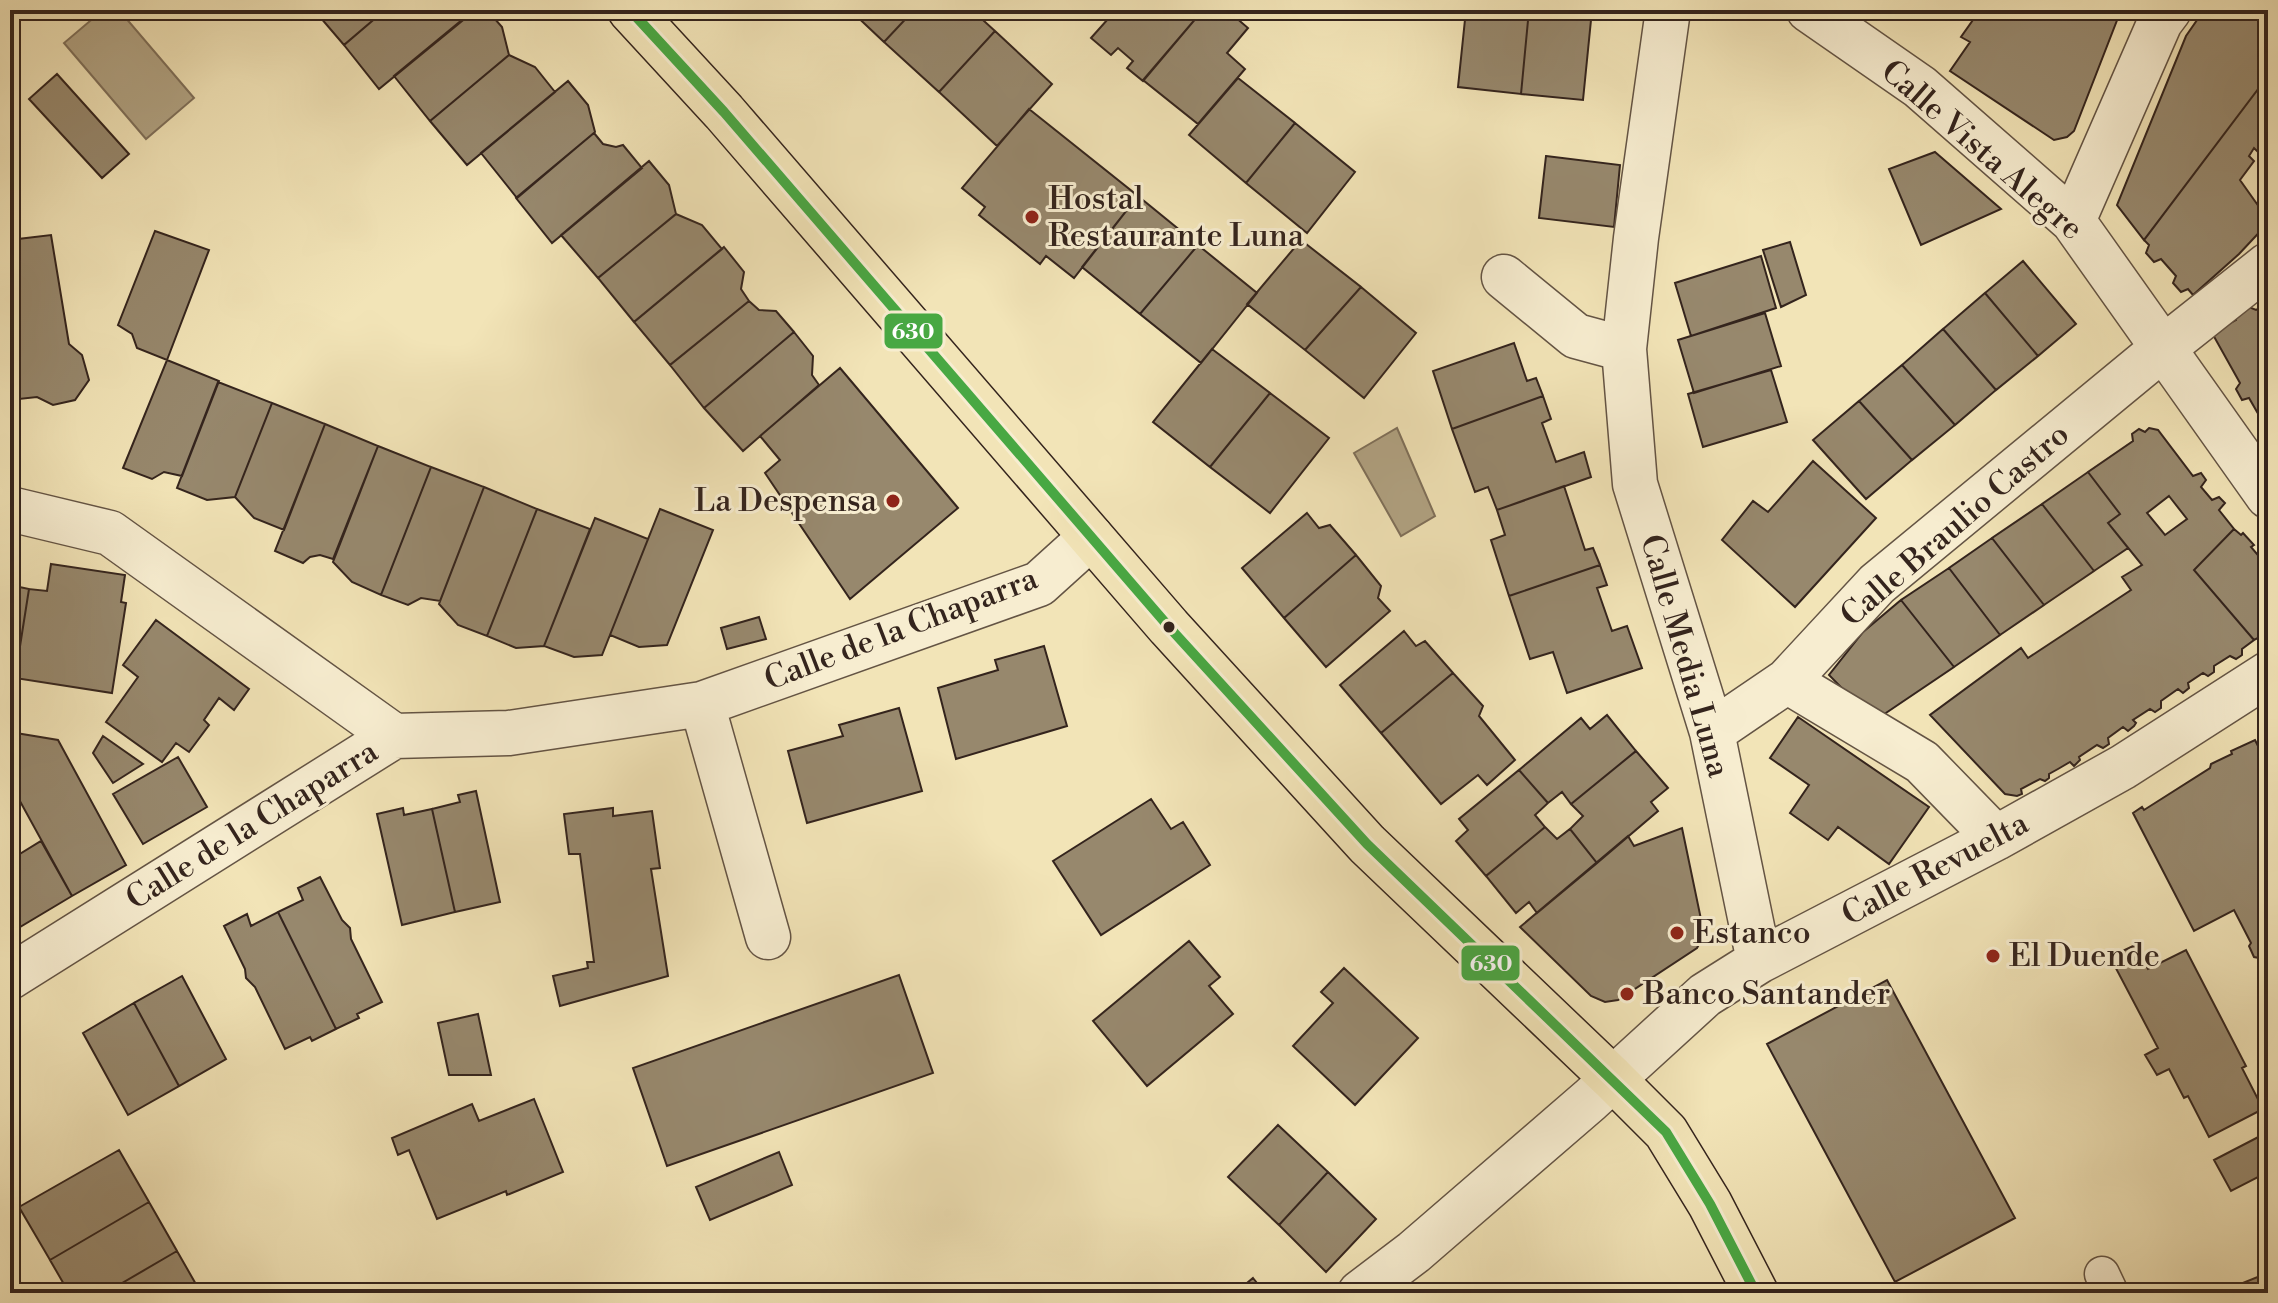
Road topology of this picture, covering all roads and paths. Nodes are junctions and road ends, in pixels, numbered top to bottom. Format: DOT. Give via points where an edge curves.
graph roads {
  1 [pos="630,10"];
  2 [pos="1668,10"];
  3 [pos="1809,10"];
  4 [pos="2169,10"];
  5 [pos="2073,221"];
  6 [pos="2268,265"];
  7 [pos="1504,277"];
  8 [pos="1624,349"];
  9 [pos="2162,349"];
  10 [pos="2268,496"];
  11 [pos="10,509"];
  12 [pos="1091,537"];
  13 [pos="2268,674"];
  14 [pos="1787,681"];
  15 [pos="702,704"];
  16 [pos="1712,732"];
  17 [pos="394,736"];
  18 [pos="1996,838"];
  19 [pos="768,937"];
  20 [pos="1759,961"];
  21 [pos="10,977"];
  22 [pos="1612,1078"];
  23 [pos="1360,1293"];
  24 [pos="1756,1293"];
  1 -- 12 [label="main road"];
  2 -- 8 [label="street, Calle Media Luna"];
  3 -- 5 [label="street, Calle Vista Alegre" via="1920,87"];
  4 -- 5 [label="street"];
  5 -- 9 [label="street, Calle Vista Alegre"];
  6 -- 9 [label="street"];
  7 -- 8 [label="street" via="1576,336"];
  8 -- 16 [label="street, Calle Media Luna" via="1635,484"];
  9 -- 10 [label="street, Calle Vista Alegre"];
  9 -- 14 [label="street, Calle Braulio Castro" via="1877,584"];
  11 -- 17 [label="street" via="110,533"];
  12 -- 15 [label="street, Calle de la Chaparra" via="1039,584"];
  12 -- 22 [label="main road" via="1367,844"];
  13 -- 18 [label="street, Calle Revuelta" via="2123,767"];
  14 -- 16 [label="street, Calle Braulio Castro"];
  14 -- 18 [label="street" via="1922,762"];
  15 -- 17 [label="street, Calle de la Chaparra" via="509,733"];
  15 -- 19 [label="street"];
  16 -- 20 [label="street, Calle Media Luna"];
  17 -- 21 [label="street, Calle de la Chaparra"];
  18 -- 20 [label="street, Calle Revuelta"];
  20 -- 22 [label="street, Calle Revuelta" via="1705,995"];
  22 -- 23 [label="street, Calle Revuelta"];
  22 -- 24 [label="main road" via="1666,1132"];
}
